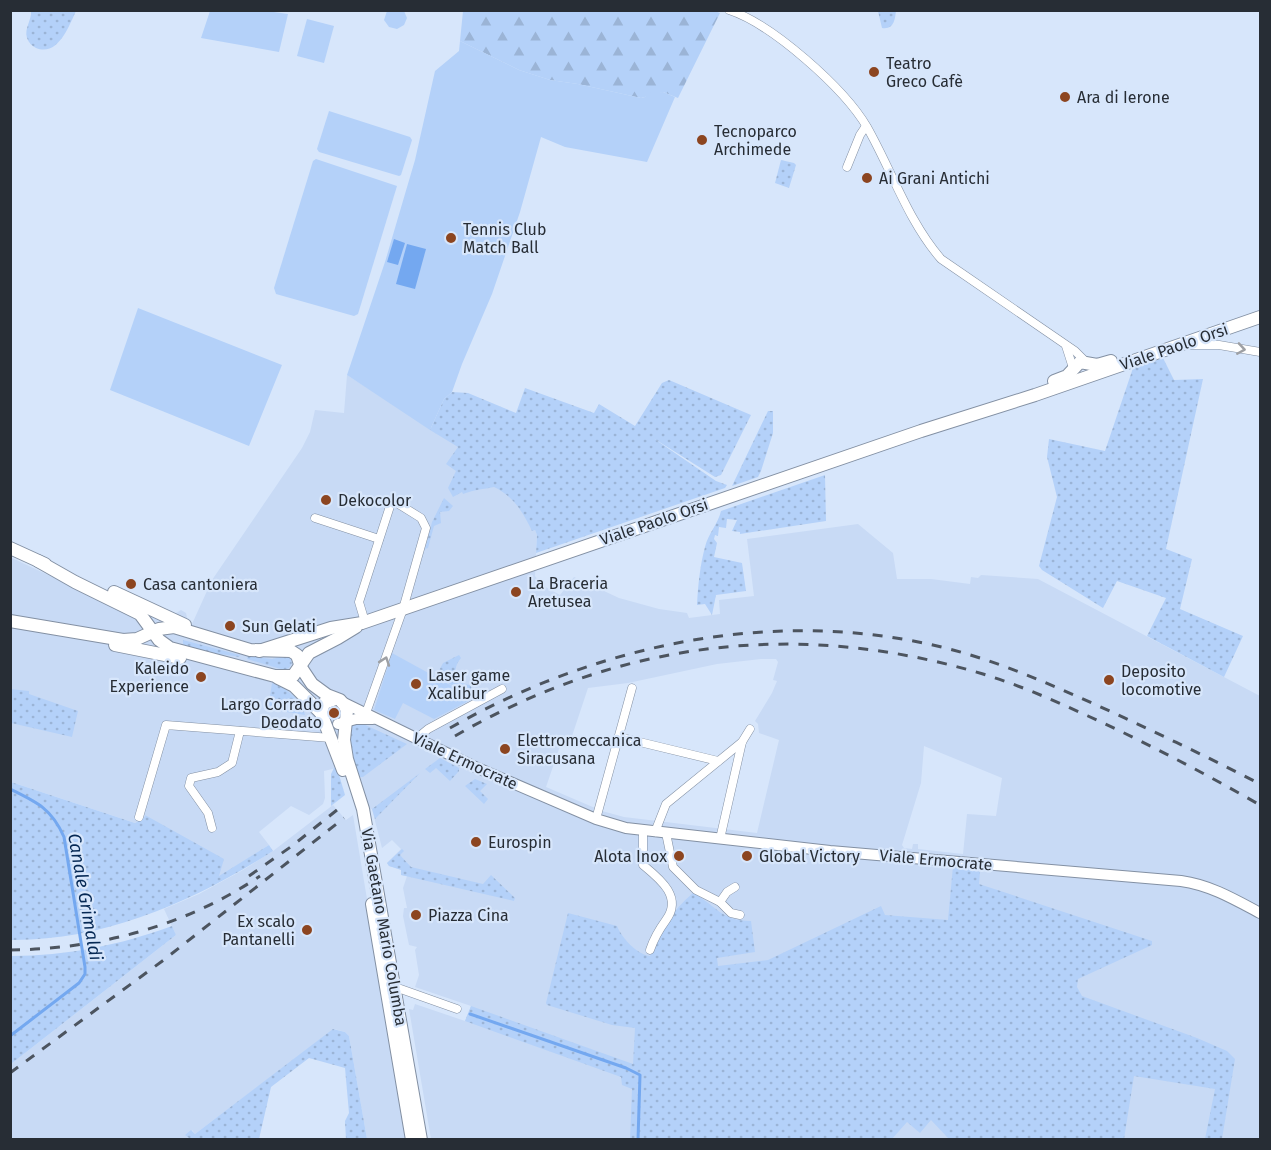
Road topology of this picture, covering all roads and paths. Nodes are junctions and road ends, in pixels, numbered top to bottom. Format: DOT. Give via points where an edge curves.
graph roads {
  1 [pos="729,10"];
  2 [pos="866,126"];
  3 [pos="847,167"];
  4 [pos="1260,310"];
  5 [pos="1260,317"];
  6 [pos="1065,345"];
  7 [pos="1180,345"];
  8 [pos="1260,352"];
  9 [pos="1082,370"];
  10 [pos="315,518"];
  11 [pos="380,539"];
  12 [pos="10,548"];
  13 [pos="38,561"];
  14 [pos="403,609"];
  15 [pos="10,621"];
  16 [pos="363,622"];
  17 [pos="61,631"];
  18 [pos="149,631"];
  19 [pos="186,631"];
  20 [pos="218,641"];
  21 [pos="141,651"];
  22 [pos="259,651"];
  23 [pos="184,652"];
  24 [pos="219,662"];
  25 [pos="300,665"];
  26 [pos="275,676"];
  27 [pos="632,688"];
  28 [pos="502,689"];
  29 [pos="338,700"];
  30 [pos="322,716"];
  31 [pos="371,716"];
  32 [pos="343,721"];
  33 [pos="750,729"];
  34 [pos="240,731"];
  35 [pos="618,737"];
  36 [pos="331,738"];
  37 [pos="416,739"];
  38 [pos="742,742"];
  39 [pos="718,761"];
  40 [pos="139,817"];
  41 [pos="596,819"];
  42 [pos="212,828"];
  43 [pos="643,830"];
  44 [pos="661,832"];
  45 [pos="720,839"];
  46 [pos="735,887"];
  47 [pos="720,902"];
  48 [pos="1260,913"];
  49 [pos="740,915"];
  50 [pos="650,950"];
  51 [pos="394,987"];
  52 [pos="457,1009"];
  53 [pos="412,1140"];
  54 [pos="421,1140"];
  1 -- 2 [label="street" via="779,37 844,97"];
  2 -- 3 [label="street"];
  2 -- 6 [label="street" via="924,239 941,259"];
  4 -- 9 [label="main road, Viale Paolo Orsi"];
  5 -- 7 [label="main road, Viale Paolo Orsi"];
  6 -- 9 [label="street"];
  6 -- 9 [label="street"];
  7 -- 8 [label="street, one-way" via="1218,345"];
  7 -- 9 [label="main road, Viale Paolo Orsi"];
  9 -- 14 [label="main road, Viale Paolo Orsi" via="946,422"];
  10 -- 11 [label="street"];
  11 -- 14 [label="street" via="392,500 421,519 426,528"];
  11 -- 16 [label="street" via="359,602"];
  12 -- 13 [label="main road"];
  13 -- 18 [label="main road" via="140,614"];
  13 -- 20 [label="main road" via="80,576"];
  14 -- 16 [label="main road, Viale Paolo Orsi"];
  31 -- 14 [label="street, one-way"];
  15 -- 17 [label="main road"];
  16 -- 22 [label="main road"];
  16 -- 25 [label="main road" via="314,649"];
  17 -- 18 [label="main road" via="123,640"];
  17 -- 21 [label="main road"];
  18 -- 19 [label="main road" via="167,627"];
  18 -- 21 [label="street"];
  18 -- 23 [label="main road" via="165,646"];
  19 -- 20 [label="main road"];
  19 -- 23 [label="main road" via="176,640"];
  20 -- 22 [label="main road"];
  21 -- 24 [label="main road"];
  22 -- 25 [label="main road" via="291,651"];
  23 -- 24 [label="main road"];
  24 -- 26 [label="main road"];
  25 -- 26 [label="main road" via="293,676"];
  25 -- 29 [label="main road" via="312,684"];
  26 -- 30 [label="main road" via="294,686"];
  27 -- 35 [label="street"];
  28 -- 37 [label="street"];
  29 -- 30 [label="main road" via="324,703"];
  29 -- 31 [label="main road, Viale Ermocrate"];
  29 -- 32 [label="main road" via="346,708"];
  30 -- 32 [label="main road" via="330,724"];
  30 -- 36 [label="main road, Via Gaetano Mario Columba"];
  31 -- 32 [label="main road"];
  31 -- 37 [label="main road, Viale Ermocrate"];
  32 -- 51 [label="main road, Via Gaetano Mario Columba" via="347,759 363,809"];
  33 -- 38 [label="street"];
  34 -- 36 [label="street"];
  34 -- 40 [label="street" via="166,725"];
  34 -- 42 [label="street" via="232,763 218,772 191,778 189,786 208,813"];
  35 -- 39 [label="street"];
  35 -- 41 [label="street"];
  36 -- 53 [label="main road, Via Gaetano Mario Columba" via="356,812"];
  37 -- 41 [label="main road, Viale Ermocrate"];
  38 -- 39 [label="street"];
  38 -- 45 [label="street"];
  39 -- 44 [label="street" via="666,804"];
  41 -- 43 [label="main road, Viale Ermocrate"];
  43 -- 44 [label="main road, Viale Ermocrate"];
  43 -- 50 [label="street" via="643,865 664,883 672,905"];
  44 -- 45 [label="main road, Viale Ermocrate"];
  44 -- 47 [label="street" via="672,867 696,890"];
  45 -- 48 [label="main road, Viale Ermocrate" via="1181,880 1214,889"];
  46 -- 47 [label="street"];
  47 -- 49 [label="street" via="731,913"];
  51 -- 52 [label="street"];
  51 -- 54 [label="main road, Via Gaetano Mario Columba"];
}
